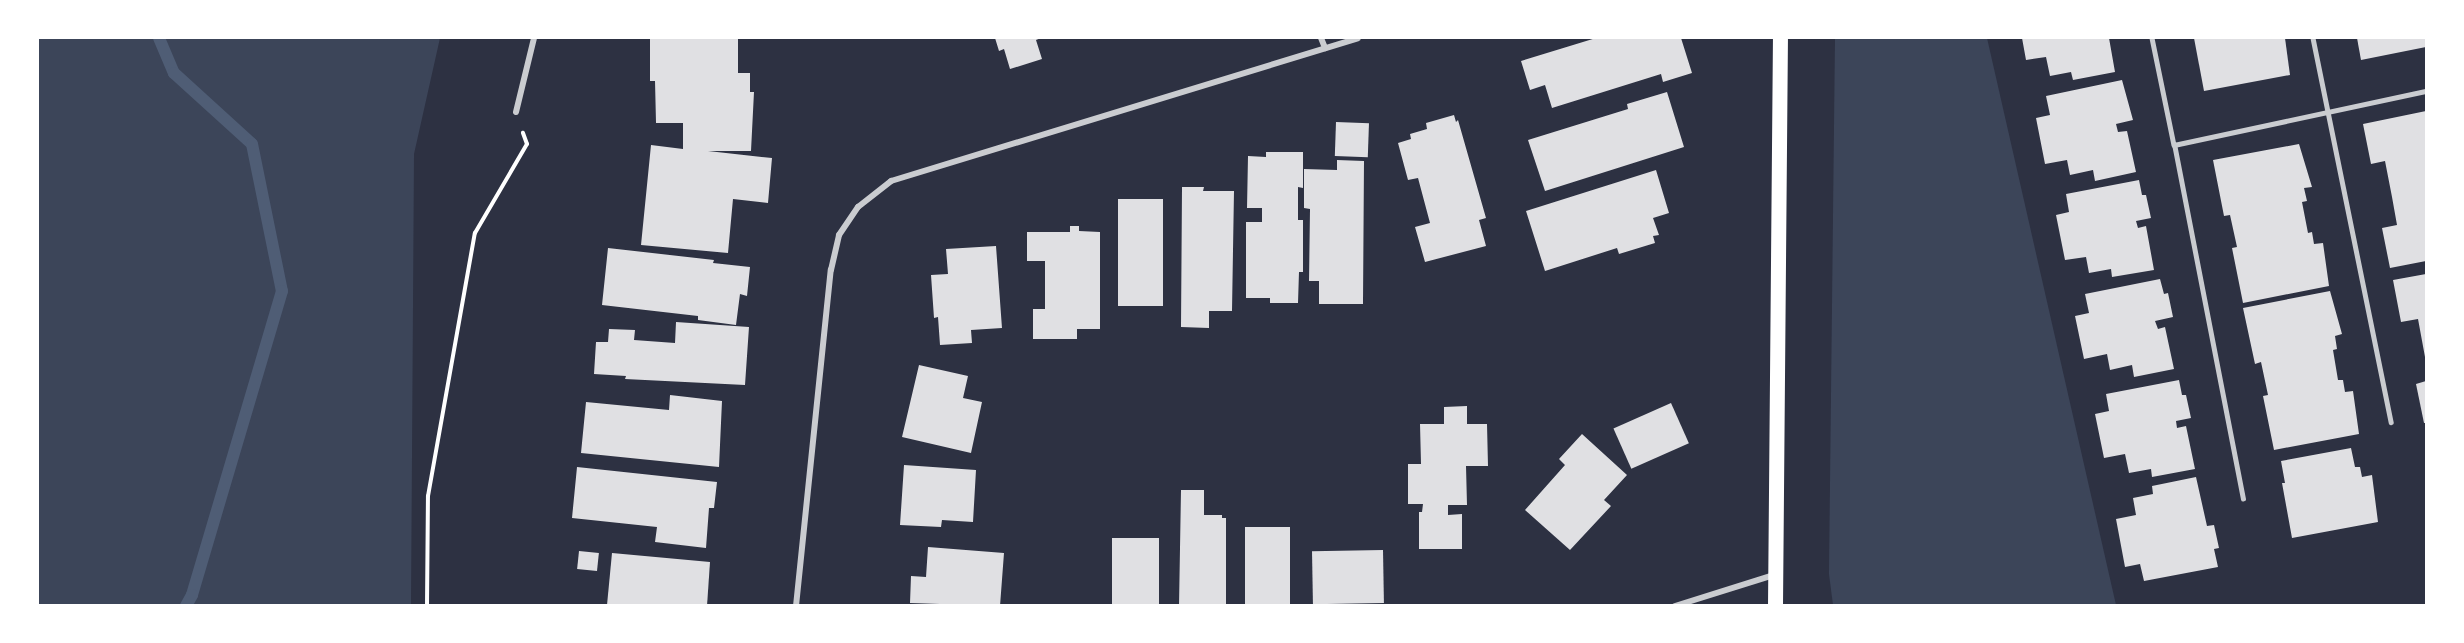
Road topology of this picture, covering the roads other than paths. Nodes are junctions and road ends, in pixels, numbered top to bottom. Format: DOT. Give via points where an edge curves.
graph roads {
  1 [pos="534,38"];
  2 [pos="1321,38"];
  3 [pos="1358,38"];
  4 [pos="1780,38"];
  5 [pos="2152,38"];
  6 [pos="2313,38"];
  7 [pos="1324,48"];
  8 [pos="2427,91"];
  9 [pos="516,112"];
  10 [pos="2327,112"];
  11 [pos="2174,145"];
  12 [pos="2391,422"];
  13 [pos="2243,499"];
  14 [pos="1774,575"];
  15 [pos="796,606"];
  16 [pos="1675,606"];
  17 [pos="1775,606"];
  1 -- 9 [label="street"];
  2 -- 7 [label="street"];
  3 -- 7 [label="street"];
  4 -- 14 [label="main road"];
  5 -- 11 [label="lane"];
  6 -- 10 [label="lane"];
  7 -- 15 [label="street" via="891,181 858,207 839,235 831,270"];
  8 -- 10 [label="lane"];
  10 -- 11 [label="lane"];
  10 -- 12 [label="lane"];
  11 -- 13 [label="lane"];
  14 -- 16 [label="street"];
  14 -- 17 [label="main road"];
}
